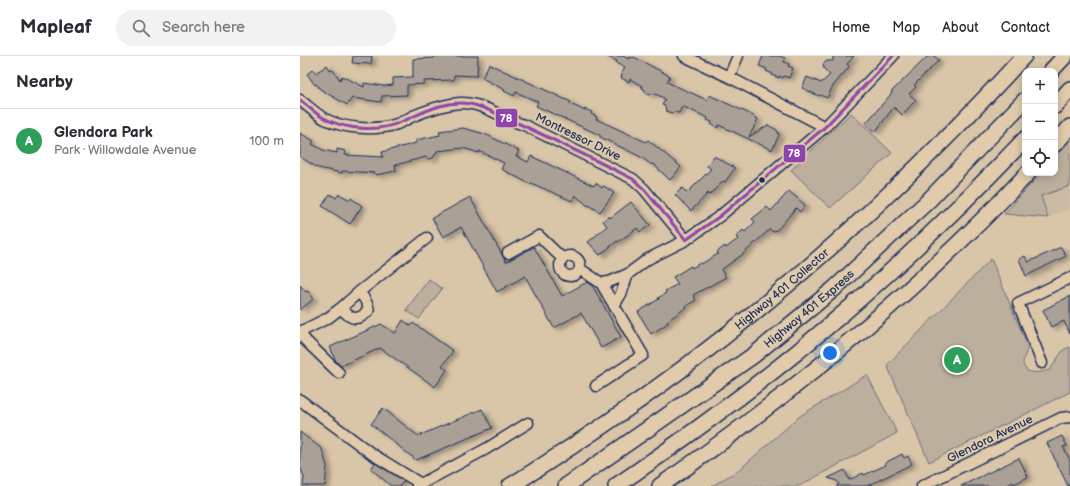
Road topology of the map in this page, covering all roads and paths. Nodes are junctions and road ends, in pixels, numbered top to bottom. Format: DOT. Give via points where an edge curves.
graph roads {
  1 [pos="684,56"];
  2 [pos="738,56"];
  3 [pos="893,56"];
  4 [pos="1024,56"];
  5 [pos="1065,56"];
  6 [pos="1054,68"];
  7 [pos="729,77"];
  8 [pos="1070,90"];
  9 [pos="300,100"];
  10 [pos="1022,103"];
  11 [pos="1057,104"];
  12 [pos="825,127"];
  13 [pos="1070,127"];
  14 [pos="1024,140"];
  15 [pos="1058,141"];
  16 [pos="1025,176"];
  17 [pos="427,238"];
  18 [pos="686,240"];
  19 [pos="508,253"];
  20 [pos="563,259"];
  21 [pos="580,269"];
  22 [pos="628,274"];
  23 [pos="1070,278"];
  24 [pos="601,283"];
  25 [pos="359,292"];
  26 [pos="614,306"];
  27 [pos="341,308"];
  28 [pos="300,332"];
  29 [pos="1042,363"];
  30 [pos="339,374"];
  31 [pos="596,386"];
  32 [pos="300,400"];
  33 [pos="1070,417"];
  34 [pos="528,423"];
  35 [pos="934,484"];
  36 [pos="419,485"];
  37 [pos="510,486"];
  38 [pos="566,486"];
  39 [pos="616,486"];
  40 [pos="660,486"];
  41 [pos="922,486"];
  1 -- 7 [label="street"];
  2 -- 7 [label="street"];
  3 -- 12 [label="street"];
  4 -- 37 [label="highway, Highway 401 Collector" via="916,169 785,288 643,397"];
  5 -- 6 [label="highway"];
  7 -- 12 [label="street"];
  8 -- 11 [label="highway"];
  9 -- 18 [label="street, Montressor Drive" via="324,118 346,126 362,128 382,128 397,124 422,112 448,105 475,105 524,125 633,179"];
  10 -- 38 [label="highway, Highway 401 Express" via="928,201 835,288 754,355"];
  12 -- 18 [label="street" via="720,216"];
  13 -- 15 [label="highway"];
  14 -- 39 [label="highway" via="943,222 837,319 740,397"];
  16 -- 40 [label="highway" via="934,266 851,340 765,410"];
  17 -- 25 [label="street"];
  18 -- 22 [label="street" via="648,259"];
  19 -- 20 [label="street" via="539,236"];
  20 -- 21 [label="street" via="574,256 579,260"];
  20 -- 21 [label="street" via="560,266 565,274 572,275"];
  21 -- 24 [label="street"];
  22 -- 24 [label="street"];
  22 -- 26 [label="street"];
  23 -- 29 [label="street" via="1018,303"];
  24 -- 26 [label="street"];
  25 -- 27 [label="street"];
  25 -- 27 [label="street" via="365,298 369,310 357,318 348,316"];
  26 -- 31 [label="street" via="643,355"];
  27 -- 28 [label="street" via="328,318"];
  28 -- 30 [label="street"];
  32 -- 36 [label="street" via="372,454"];
  33 -- 35 [label="street, Glendora Avenue" via="1061,418"];
  34 -- 36 [label="street"];
  35 -- 41 [label="street, Glendora Avenue"];
}
